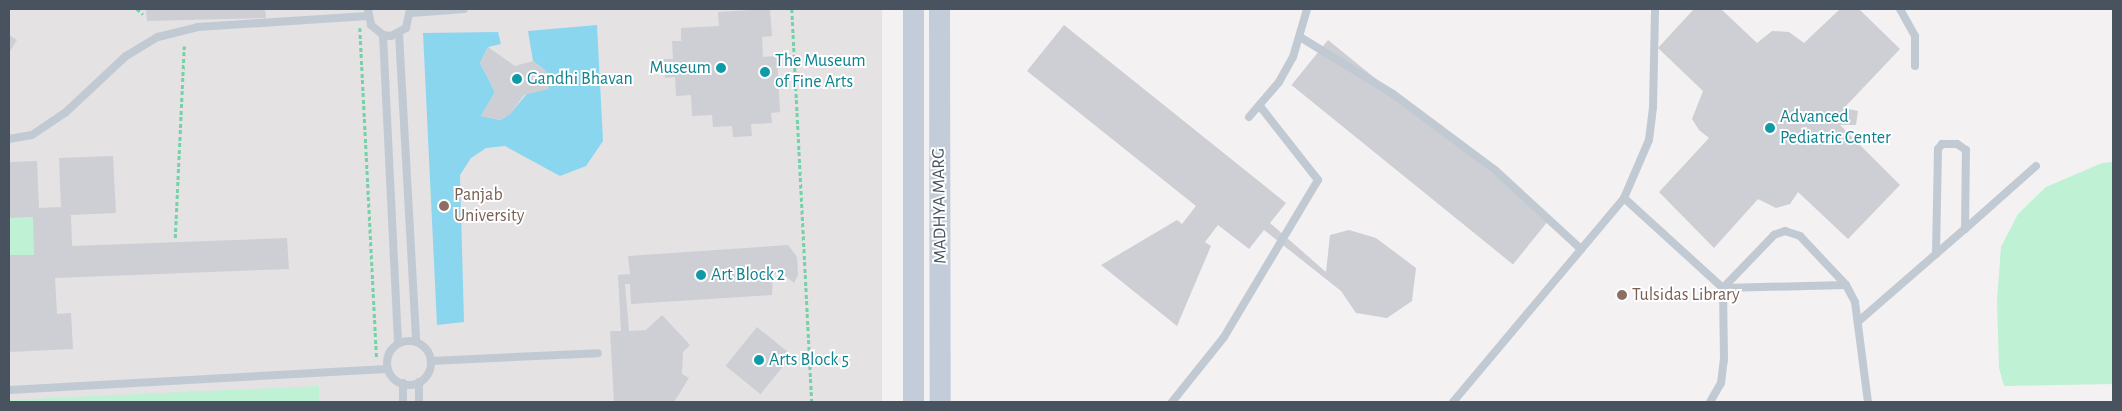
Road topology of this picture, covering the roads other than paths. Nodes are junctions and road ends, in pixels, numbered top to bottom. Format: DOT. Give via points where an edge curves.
graph roads {
  1 [pos="464,9"];
  2 [pos="913,9"];
  3 [pos="939,9"];
  4 [pos="1306,9"];
  5 [pos="1655,9"];
  6 [pos="1900,9"];
  7 [pos="411,11"];
  8 [pos="368,12"];
  9 [pos="399,34"];
  10 [pos="383,35"];
  11 [pos="1300,37"];
  12 [pos="1914,66"];
  13 [pos="1259,105"];
  14 [pos="1249,117"];
  15 [pos="9,139"];
  16 [pos="2036,166"];
  17 [pos="1624,198"];
  18 [pos="1964,229"];
  19 [pos="1581,249"];
  20 [pos="1936,254"];
  21 [pos="1846,285"];
  22 [pos="1723,288"];
  23 [pos="1860,320"];
  24 [pos="416,342"];
  25 [pos="398,343"];
  26 [pos="598,353"];
  27 [pos="431,361"];
  28 [pos="382,369"];
  29 [pos="419,382"];
  30 [pos="402,383"];
  31 [pos="9,390"];
  32 [pos="403,402"];
  33 [pos="419,402"];
  34 [pos="913,402"];
  35 [pos="940,402"];
  36 [pos="1172,402"];
  37 [pos="1453,402"];
  38 [pos="1710,402"];
  39 [pos="1868,402"];
  1 -- 7 [label="lane"];
  2 -- 34 [label="main road, MADHYA MARG"];
  3 -- 35 [label="main road, MADHYA MARG"];
  4 -- 11 [label="lane"];
  5 -- 17 [label="lane" via="1649,140"];
  6 -- 12 [label="lane" via="1915,36"];
  7 -- 9 [label="lane" via="410,22"];
  8 -- 10 [label="lane" via="370,25"];
  8 -- 15 [label="lane" via="359,16 198,27 158,37 126,56 65,114 32,135"];
  9 -- 10 [label="lane"];
  9 -- 24 [label="lane"];
  10 -- 25 [label="lane"];
  11 -- 13 [label="lane" via="1279,82"];
  11 -- 19 [label="lane" via="1393,94 1495,170"];
  13 -- 14 [label="lane"];
  13 -- 36 [label="lane" via="1318,180 1224,337"];
  16 -- 18 [label="lane"];
  17 -- 19 [label="lane"];
  17 -- 22 [label="lane"];
  18 -- 20 [label="lane"];
  18 -- 20 [label="lane" via="1966,150 1958,144 1942,144 1938,149"];
  19 -- 37 [label="lane"];
  20 -- 23 [label="lane"];
  21 -- 22 [label="lane"];
  21 -- 22 [label="lane" via="1800,236 1785,230 1774,235"];
  21 -- 23 [label="lane" via="1856,302"];
  22 -- 38 [label="lane" via="1724,360 1721,382"];
  23 -- 39 [label="lane"];
  24 -- 25 [label="lane"];
  24 -- 27 [label="lane" via="423,346"];
  25 -- 28 [label="lane"];
  26 -- 27 [label="lane"];
  27 -- 29 [label="lane" via="429,371"];
  28 -- 30 [label="lane"];
  28 -- 31 [label="lane"];
  29 -- 30 [label="lane"];
  29 -- 33 [label="lane"];
  30 -- 32 [label="lane"];
}
